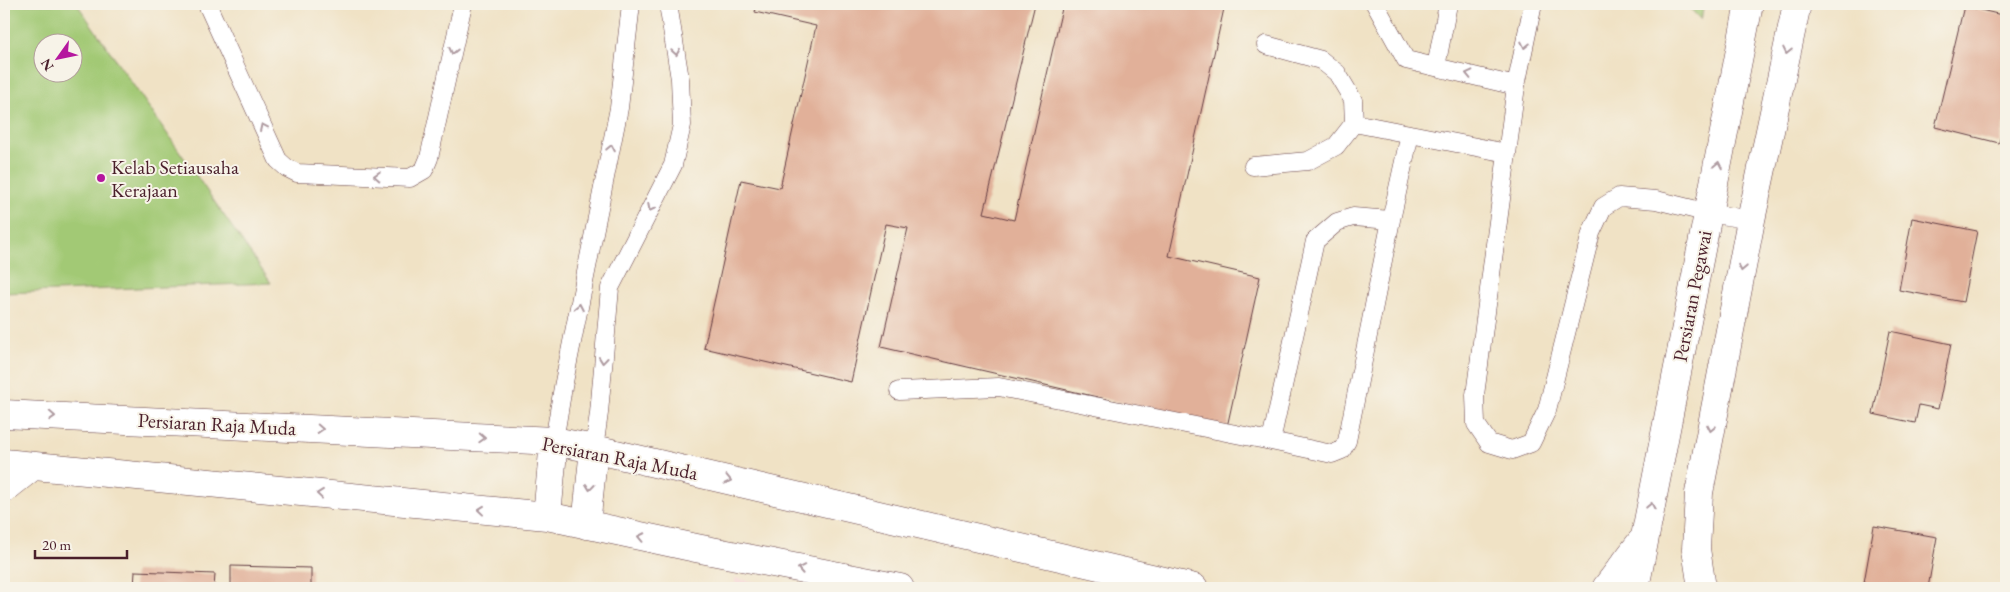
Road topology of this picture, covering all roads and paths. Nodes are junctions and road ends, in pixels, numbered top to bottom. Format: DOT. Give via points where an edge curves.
graph roads {
  1 [pos="207,4"];
  2 [pos="464,4"];
  3 [pos="631,4"];
  4 [pos="668,4"];
  5 [pos="1375,4"];
  6 [pos="1448,4"];
  7 [pos="1533,4"];
  8 [pos="1749,4"];
  9 [pos="1797,4"];
  10 [pos="1266,45"];
  11 [pos="1436,67"];
  12 [pos="1516,86"];
  13 [pos="1354,123"];
  14 [pos="1410,134"];
  15 [pos="1507,152"];
  16 [pos="1253,166"];
  17 [pos="1708,213"];
  18 [pos="1391,220"];
  19 [pos="1751,220"];
  20 [pos="899,391"];
  21 [pos="4,414"];
  22 [pos="554,441"];
  23 [pos="1271,441"];
  24 [pos="594,448"];
  25 [pos="4,463"];
  26 [pos="33,466"];
  27 [pos="4,489"];
  28 [pos="547,516"];
  29 [pos="586,525"];
  30 [pos="1645,536"];
  31 [pos="900,588"];
  32 [pos="1194,588"];
  33 [pos="1606,588"];
  34 [pos="1635,588"];
  35 [pos="1702,588"];
  2 -- 1 [label="lane, one-way" via="429,158 424,170 410,178 298,172 287,168 278,160"];
  22 -- 3 [label="lane, one-way" via="619,108"];
  4 -- 24 [label="lane, one-way" via="680,79 682,125 673,164 610,288"];
  5 -- 11 [label="lane" via="1406,60"];
  6 -- 11 [label="lane"];
  7 -- 12 [label="lane, one-way"];
  17 -- 8 [label="main road, Persiaran Pegawai, one-way"];
  9 -- 19 [label="main road, one-way"];
  10 -- 13 [label="lane" via="1321,60 1337,73 1352,100"];
  12 -- 11 [label="lane, one-way"];
  12 -- 15 [label="lane"];
  13 -- 14 [label="lane"];
  13 -- 16 [label="lane" via="1336,146 1308,160"];
  14 -- 15 [label="lane"];
  14 -- 18 [label="lane"];
  15 -- 17 [label="lane" via="1475,395 1476,424 1489,443 1512,450 1531,443 1547,410 1591,233 1603,207 1619,197 1656,200"];
  17 -- 19 [label="lane"];
  30 -- 17 [label="main road, Persiaran Pegawai, one-way"];
  18 -- 23 [label="lane" via="1353,217 1337,222 1314,241"];
  18 -- 23 [label="lane" via="1347,441 1342,450 1332,454"];
  19 -- 35 [label="main road, one-way" via="1699,493 1696,549"];
  20 -- 23 [label="lane" via="999,387"];
  21 -- 22 [label="main road, Persiaran Raja Muda, one-way"];
  22 -- 24 [label="main road, Persiaran Raja Muda"];
  22 -- 28 [label="main road"];
  24 -- 29 [label="main road, one-way"];
  24 -- 32 [label="main road, Persiaran Raja Muda, one-way"];
  25 -- 26 [label="main road"];
  26 -- 27 [label="main road"];
  28 -- 26 [label="main road, one-way"];
  28 -- 29 [label="main road"];
  31 -- 29 [label="main road, one-way"];
  30 -- 33 [label="main road"];
  30 -- 34 [label="main road, Persiaran Pegawai"];
}
